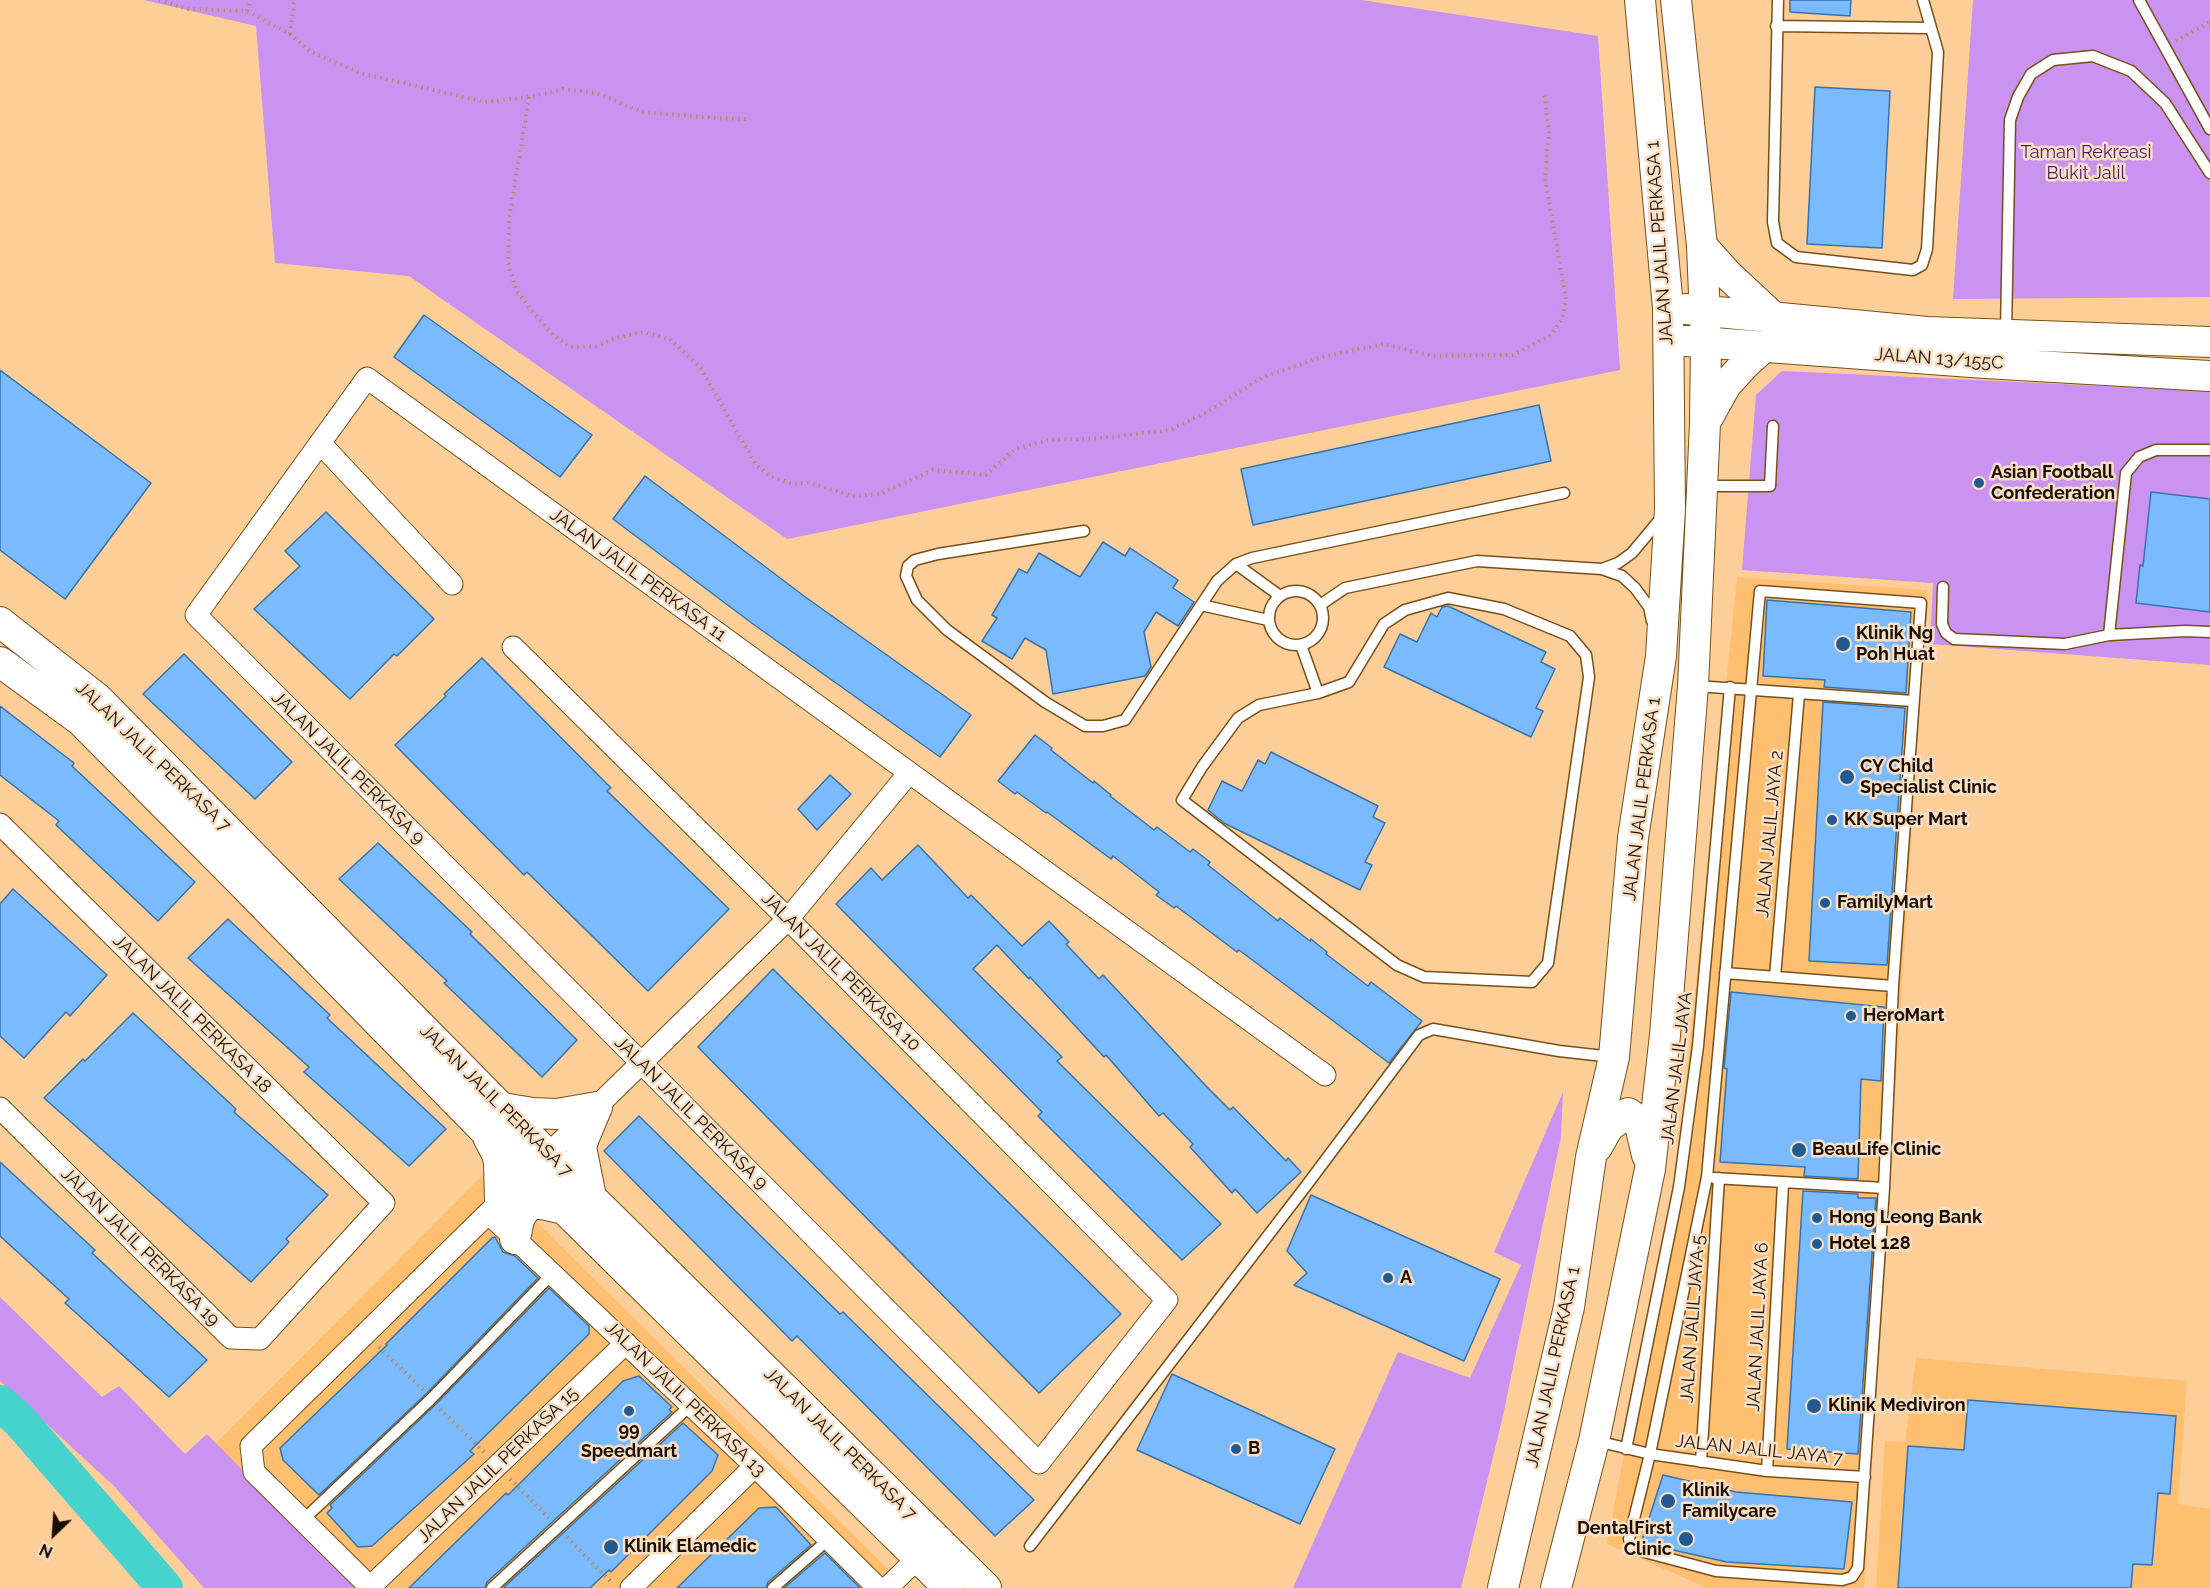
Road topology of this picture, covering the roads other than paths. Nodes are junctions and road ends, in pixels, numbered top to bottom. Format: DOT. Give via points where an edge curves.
graph roads {
  1 [pos="1640,0"];
  2 [pos="1676,0"];
  3 [pos="1778,0"];
  4 [pos="1923,0"];
  5 [pos="2139,0"];
  6 [pos="1776,26"];
  7 [pos="1930,28"];
  8 [pos="2210,129"];
  9 [pos="2210,173"];
  10 [pos="1702,246"];
  11 [pos="1668,308"];
  12 [pos="1704,310"];
  13 [pos="1773,317"];
  14 [pos="2006,335"];
  15 [pos="1668,340"];
  16 [pos="1706,341"];
  17 [pos="2210,342"];
  18 [pos="1765,346"];
  19 [pos="1985,363"];
  20 [pos="2030,366"];
  21 [pos="2210,376"];
  22 [pos="1705,423"];
  23 [pos="1773,426"];
  24 [pos="320,443"];
  25 [pos="2210,450"];
  26 [pos="1702,486"];
  27 [pos="1564,493"];
  28 [pos="1671,508"];
  29 [pos="1083,531"];
  30 [pos="1236,564"];
  31 [pos="1602,568"];
  32 [pos="452,584"];
  33 [pos="1943,586"];
  34 [pos="1280,596"];
  35 [pos="1201,605"];
  36 [pos="1320,606"];
  37 [pos="1268,620"];
  38 [pos="0,622"];
  39 [pos="2210,632"];
  40 [pos="2109,635"];
  41 [pos="1301,645"];
  42 [pos="513,647"];
  43 [pos="1661,656"];
  44 [pos="0,662"];
  45 [pos="1693,686"];
  46 [pos="1730,687"];
  47 [pos="1750,690"];
  48 [pos="1318,693"];
  49 [pos="1799,694"];
  50 [pos="1913,700"];
  51 [pos="909,773"];
  52 [pos="0,824"];
  53 [pos="788,919"];
  54 [pos="1725,973"];
  55 [pos="1775,977"];
  56 [pos="1893,986"];
  57 [pos="1614,1057"];
  58 [pos="642,1063"];
  59 [pos="1325,1075"];
  60 [pos="597,1107"];
  61 [pos="0,1108"];
  62 [pos="493,1120"];
  63 [pos="1591,1157"];
  64 [pos="539,1165"];
  65 [pos="1650,1169"];
  66 [pos="1713,1178"];
  67 [pos="1783,1184"];
  68 [pos="1884,1188"];
  69 [pos="384,1203"];
  70 [pos="578,1203"];
  71 [pos="494,1209"];
  72 [pos="515,1239"];
  73 [pos="552,1274"];
  74 [pos="1167,1300"];
  75 [pos="626,1343"];
  76 [pos="691,1405"];
  77 [pos="1594,1441"];
  78 [pos="1626,1449"];
  79 [pos="1650,1454"];
  80 [pos="1701,1462"];
  81 [pos="755,1466"];
  82 [pos="1767,1471"];
  83 [pos="1865,1477"];
  84 [pos="302,1521"];
  85 [pos="829,1539"];
  86 [pos="1030,1546"];
  87 [pos="919,1557"];
  88 [pos="371,1588"];
  89 [pos="492,1588"];
  90 [pos="632,1588"];
  91 [pos="773,1588"];
  92 [pos="878,1588"];
  93 [pos="887,1588"];
  94 [pos="949,1588"];
  95 [pos="986,1588"];
  96 [pos="1503,1588"];
  97 [pos="1556,1588"];
  1 -- 11 [label="main road, JALAN JALIL PERKASA 1"];
  2 -- 10 [label="main road, JALAN JALIL PERKASA 1"];
  3 -- 6 [label="lane"];
  4 -- 7 [label="lane"];
  5 -- 8 [label="lane"];
  6 -- 7 [label="lane"];
  6 -- 7 [label="lane" via="1773,222 1777,243 1796,257 1913,270 1922,265 1927,249 1938,52"];
  9 -- 14 [label="lane" via="2165,103 2131,71 2093,56 2053,60 2031,74 2010,120"];
  10 -- 12 [label="main road, JALAN JALIL PERKASA 1"];
  10 -- 13 [label="main road"];
  11 -- 12 [label="main road, JALAN 13/155C"];
  11 -- 15 [label="main road, JALAN JALIL PERKASA 1"];
  12 -- 13 [label="main road, JALAN 13/155C"];
  12 -- 16 [label="main road, JALAN JALIL PERKASA 1"];
  13 -- 14 [label="main road, JALAN 13/155C" via="1927,332"];
  14 -- 17 [label="main road, JALAN 13/155C"];
  14 -- 19 [label="main road"];
  14 -- 20 [label="main road"];
  15 -- 16 [label="main road, JALAN 13/155C"];
  15 -- 28 [label="main road, JALAN JALIL PERKASA 1"];
  16 -- 18 [label="main road, JALAN 13/155C"];
  16 -- 22 [label="main road, JALAN JALIL PERKASA 1"];
  18 -- 19 [label="main road, JALAN 13/155C"];
  18 -- 22 [label="main road" via="1726,385"];
  19 -- 20 [label="main road, JALAN 13/155C"];
  20 -- 21 [label="main road, JALAN 13/155C"];
  22 -- 26 [label="main road, JALAN JALIL PERKASA 1"];
  23 -- 26 [label="lane" via="1770,486"];
  24 -- 32 [label="street"];
  24 -- 51 [label="street, JALAN JALIL PERKASA 11" via="367,378"];
  24 -- 58 [label="street, JALAN JALIL PERKASA 9" via="196,615"];
  25 -- 40 [label="lane" via="2156,450 2139,457 2126,473"];
  26 -- 45 [label="main road, JALAN JALIL PERKASA 1"];
  27 -- 30 [label="lane"];
  28 -- 31 [label="lane" via="1632,553"];
  28 -- 43 [label="main road, JALAN JALIL PERKASA 1"];
  29 -- 35 [label="lane" via="938,554 915,560 908,566 906,576 917,600 947,630 1045,702 1085,726 1125,720"];
  30 -- 34 [label="lane"];
  30 -- 35 [label="lane" via="1216,581"];
  31 -- 36 [label="lane" via="1477,561 1345,588"];
  31 -- 43 [label="lane" via="1622,576 1649,607"];
  33 -- 40 [label="lane" via="1942,624 1954,639 2065,644"];
  34 -- 36 [label="lane" via="1297,591 1314,598"];
  34 -- 37 [label="lane" via="1273,603"];
  35 -- 37 [label="lane"];
  36 -- 41 [label="lane" via="1321,630 1309,643"];
  37 -- 41 [label="lane" via="1282,643"];
  38 -- 62 [label="main road, JALAN JALIL PERKASA 7" via="97,698"];
  39 -- 40 [label="lane"];
  41 -- 48 [label="lane"];
  42 -- 53 [label="street, JALAN JALIL PERKASA 10"];
  43 -- 57 [label="main road, JALAN JALIL PERKASA 1" via="1634,838"];
  44 -- 62 [label="main road, JALAN JALIL PERKASA 7" via="80,720 230,871"];
  45 -- 46 [label="lane"];
  45 -- 65 [label="main road, JALAN JALIL PERKASA 1" via="1665,1035"];
  46 -- 47 [label="lane"];
  46 -- 78 [label="lane, JALAN JALIL JAYA" via="1698,1046 1679,1187"];
  47 -- 49 [label="lane"];
  47 -- 50 [label="lane" via="1760,591 1921,603"];
  47 -- 54 [label="lane"];
  48 -- 48 [label="lane" via="1259,705 1238,718 1182,800 1397,965 1424,977 1532,982 1548,963 1588,677 1586,655 1570,636 1504,609 1448,598 1405,610 1384,624 1349,682"];
  49 -- 50 [label="lane"];
  49 -- 55 [label="lane, JALAN JALIL JAYA 2"];
  50 -- 56 [label="lane"];
  51 -- 53 [label="street"];
  51 -- 59 [label="street, JALAN JALIL PERKASA 11"];
  52 -- 69 [label="street, JALAN JALIL PERKASA 18"];
  53 -- 58 [label="street"];
  53 -- 74 [label="street, JALAN JALIL PERKASA 10"];
  54 -- 55 [label="lane"];
  54 -- 66 [label="lane"];
  55 -- 56 [label="lane"];
  56 -- 68 [label="lane"];
  57 -- 63 [label="main road, JALAN JALIL PERKASA 1"];
  57 -- 86 [label="lane" via="1433,1029 1419,1035"];
  58 -- 60 [label="street"];
  58 -- 74 [label="street, JALAN JALIL PERKASA 9" via="1039,1463"];
  60 -- 62 [label="main road"];
  60 -- 64 [label="street"];
  60 -- 70 [label="main road" via="584,1137"];
  61 -- 69 [label="street, JALAN JALIL PERKASA 19" via="231,1338 260,1339"];
  62 -- 64 [label="main road, JALAN JALIL PERKASA 7"];
  62 -- 71 [label="main road" via="499,1162"];
  63 -- 65 [label="main road" via="1609,1126 1628,1113 1640,1121"];
  63 -- 96 [label="main road, JALAN JALIL PERKASA 1" via="1569,1307"];
  64 -- 70 [label="main road, JALAN JALIL PERKASA 7"];
  64 -- 71 [label="street"];
  65 -- 77 [label="main road, JALAN JALIL PERKASA 1"];
  66 -- 67 [label="lane"];
  66 -- 79 [label="lane"];
  66 -- 80 [label="lane, JALAN JALIL JAYA 5"];
  67 -- 68 [label="lane"];
  67 -- 82 [label="lane, JALAN JALIL JAYA 6"];
  68 -- 83 [label="lane"];
  70 -- 72 [label="main road" via="533,1204 519,1219"];
  70 -- 87 [label="main road, JALAN JALIL PERKASA 7"];
  70 -- 95 [label="main road, JALAN JALIL PERKASA 7"];
  71 -- 72 [label="street, JALAN JALIL PERKASA 13"];
  71 -- 84 [label="street" via="251,1446 254,1472"];
  72 -- 73 [label="street, JALAN JALIL PERKASA 13"];
  73 -- 75 [label="street, JALAN JALIL PERKASA 13"];
  73 -- 84 [label="lane" via="431,1399"];
  75 -- 76 [label="street, JALAN JALIL PERKASA 13"];
  75 -- 88 [label="street, JALAN JALIL PERKASA 15"];
  76 -- 81 [label="street, JALAN JALIL PERKASA 13"];
  76 -- 89 [label="lane"];
  77 -- 78 [label="lane, JALAN JALIL JAYA 7"];
  77 -- 97 [label="main road, JALAN JALIL PERKASA 1"];
  78 -- 79 [label="lane, JALAN JALIL JAYA 7"];
  79 -- 80 [label="lane, JALAN JALIL JAYA 7"];
  79 -- 83 [label="lane" via="1629,1539 1631,1545 1637,1550 1716,1571 1830,1581 1852,1577 1858,1568"];
  80 -- 82 [label="lane, JALAN JALIL JAYA 7"];
  81 -- 85 [label="street, JALAN JALIL PERKASA 13"];
  81 -- 90 [label="street"];
  82 -- 83 [label="lane, JALAN JALIL JAYA 7"];
  84 -- 88 [label="street"];
  85 -- 91 [label="lane"];
  85 -- 92 [label="street, JALAN JALIL PERKASA 13"];
  87 -- 93 [label="street"];
  87 -- 94 [label="main road, JALAN JALIL PERKASA 7"];
}
